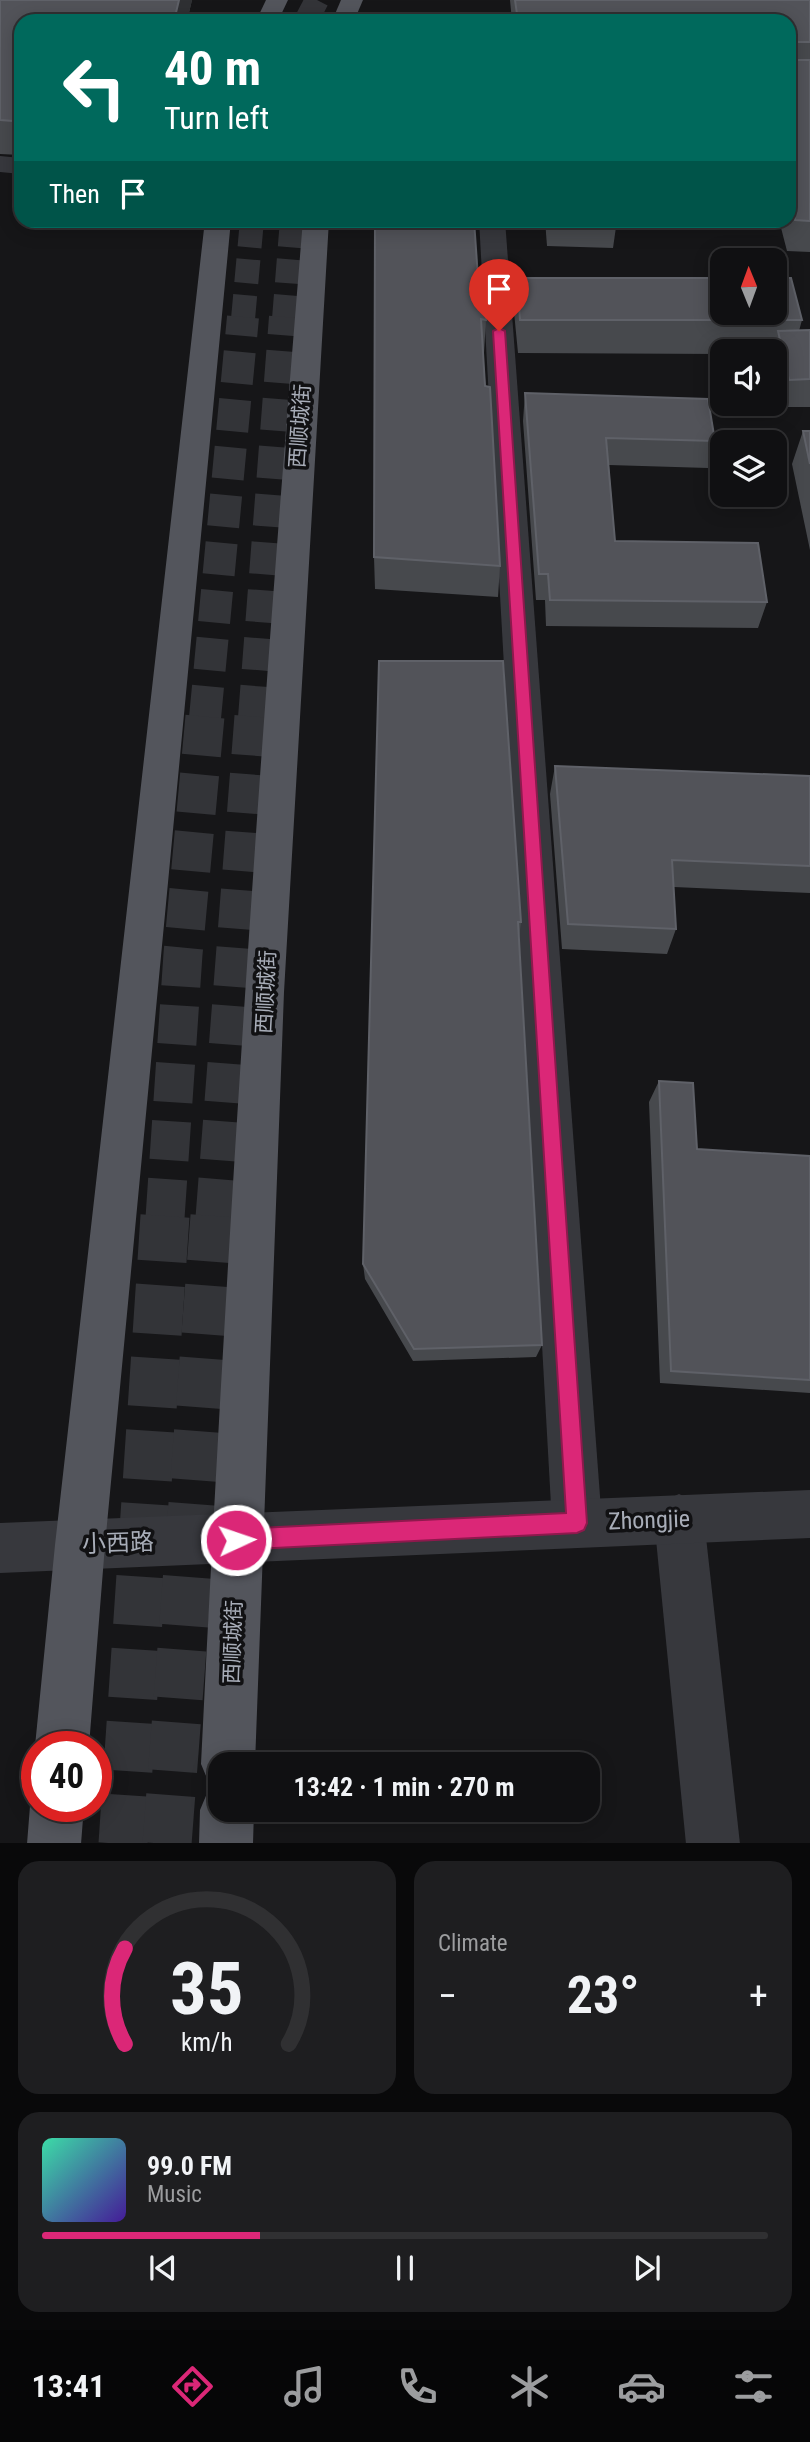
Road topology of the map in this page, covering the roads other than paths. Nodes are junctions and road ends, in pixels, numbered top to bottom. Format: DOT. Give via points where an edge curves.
graph roads {
  1 [pos="217,228"];
  2 [pos="315,228"];
  3 [pos="493,228"];
  4 [pos="810,1514"];
  5 [pos="679,1519"];
  6 [pos="577,1523"];
  7 [pos="236,1540"];
  8 [pos="80,1545"];
  9 [pos="0,1548"];
  10 [pos="63,1731"];
  11 [pos="228,1752"];
  12 [pos="56,1822"];
  13 [pos="227,1822"];
  14 [pos="54,1843"];
  15 [pos="226,1843"];
  16 [pos="713,1843"];
  1 -- 8 [label="main road"];
  2 -- 7 [label="main road, 西顺城街" via="286,607"];
  3 -- 6 [label="street"];
  4 -- 5 [label="street, Zhongjie"];
  5 -- 6 [label="street, Zhongjie"];
  5 -- 16 [label="street"];
  6 -- 7 [label="street, Zhongjie"];
  7 -- 8 [label="street, 小西路"];
  7 -- 11 [label="main road, 西顺城街"];
  8 -- 9 [label="street, 小西路"];
  8 -- 10 [label="main road"];
  12 -- 14 [label="main road"];
  13 -- 15 [label="main road"];
}
